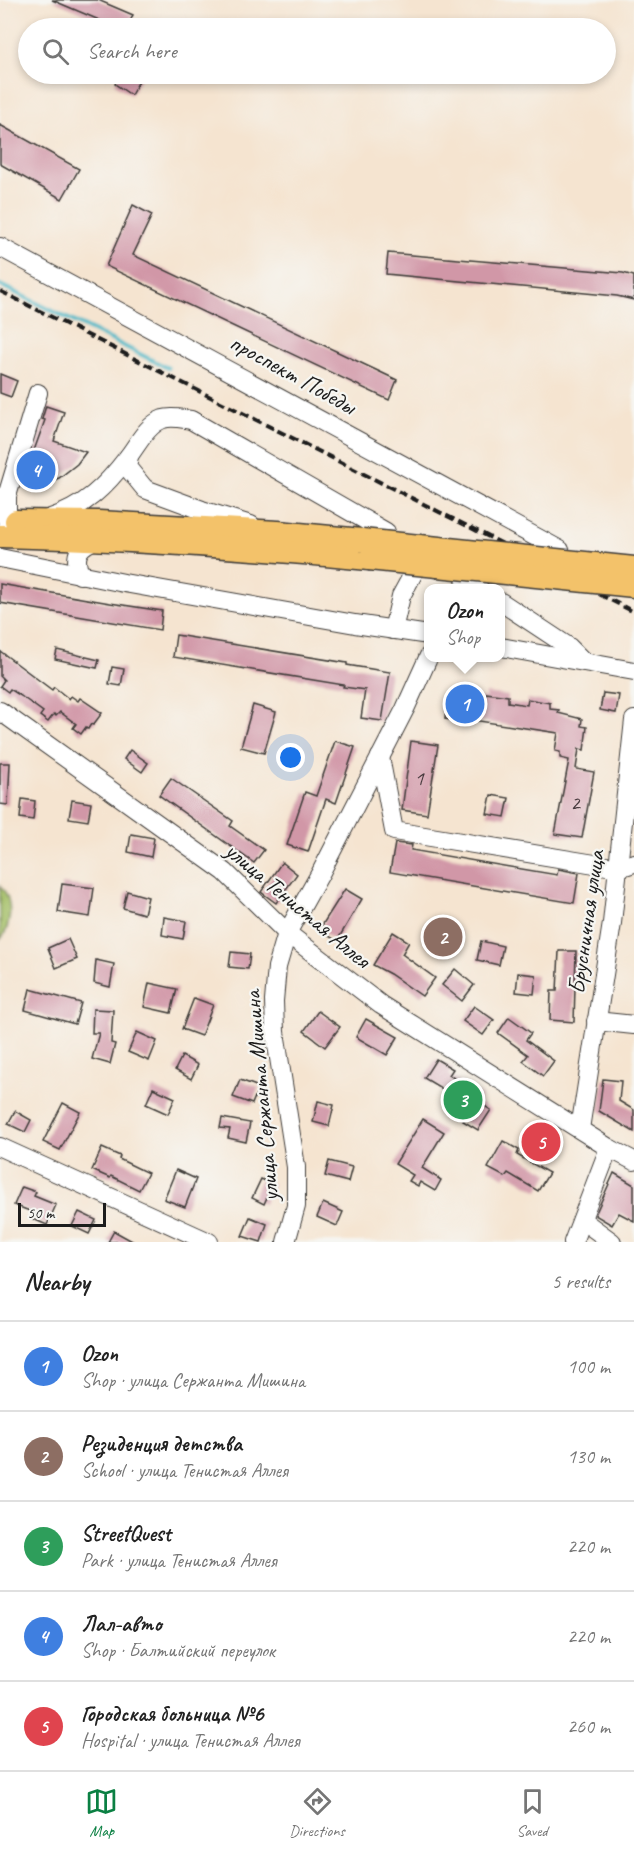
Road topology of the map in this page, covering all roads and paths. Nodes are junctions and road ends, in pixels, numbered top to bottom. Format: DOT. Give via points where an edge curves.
graph roads {
  1 [pos="0,247"];
  2 [pos="38,393"];
  3 [pos="129,456"];
  4 [pos="41,521"];
  5 [pos="2,526"];
  6 [pos="278,532"];
  7 [pos="386,532"];
  8 [pos="99,538"];
  9 [pos="366,549"];
  10 [pos="560,550"];
  11 [pos="0,558"];
  12 [pos="634,568"];
  13 [pos="413,574"];
  14 [pos="80,575"];
  15 [pos="634,586"];
  16 [pos="505,606"];
  17 [pos="393,630"];
  18 [pos="424,634"];
  19 [pos="505,648"];
  20 [pos="426,662"];
  21 [pos="584,662"];
  22 [pos="634,671"];
  23 [pos="0,711"];
  24 [pos="634,720"];
  25 [pos="380,757"];
  26 [pos="626,865"];
  27 [pos="287,933"];
  28 [pos="596,1021"];
  29 [pos="634,1025"];
  30 [pos="580,1130"];
  31 [pos="0,1147"];
  32 [pos="609,1148"];
  33 [pos="634,1161"];
  34 [pos="582,1220"];
  35 [pos="209,1242"];
  36 [pos="286,1242"];
  37 [pos="573,1242"];
  38 [pos="612,1242"];
  1 -- 10 [label="street, проспект Победы"];
  2 -- 5 [label="street" via="7,496"];
  3 -- 4 [label="street" via="82,505"];
  3 -- 6 [label="street" via="128,467 145,489"];
  3 -- 7 [label="street" via="163,419 191,420"];
  4 -- 5 [label="main road"];
  4 -- 6 [label="main road"];
  5 -- 8 [label="main road"];
  6 -- 9 [label="main road"];
  8 -- 9 [label="main road" via="276,550"];
  8 -- 14 [label="street" via="77,552"];
  9 -- 12 [label="main road, bridge"];
  9 -- 15 [label="main road, bridge"];
  11 -- 14 [label="street"];
  13 -- 17 [label="street" via="401,596"];
  14 -- 17 [label="street"];
  16 -- 21 [label="street" via="569,646"];
  17 -- 18 [label="street"];
  19 -- 21 [label="street"];
  20 -- 25 [label="street, улица Сержанта Мишина"];
  21 -- 22 [label="street"];
  23 -- 27 [label="street, улица Тенистая Аллея" via="225,872"];
  24 -- 26 [label="street, Брусничная улица"];
  25 -- 26 [label="street" via="394,831"];
  25 -- 27 [label="street, улица Сержанта Мишина"];
  26 -- 28 [label="street, Брусничная улица"];
  27 -- 30 [label="street, улица Тенистая Аллея" via="381,1005"];
  27 -- 36 [label="street, улица Сержанта Мишина" via="277,967 274,1001 275,1032 296,1167 296,1206"];
  28 -- 29 [label="street"];
  28 -- 30 [label="street, Брусничная улица"];
  30 -- 32 [label="street, улица Тенистая Аллея"];
  31 -- 35 [label="street"];
  32 -- 33 [label="street, улица Тенистая Аллея"];
  32 -- 34 [label="street"];
  34 -- 37 [label="street"];
  34 -- 38 [label="street"];
}
